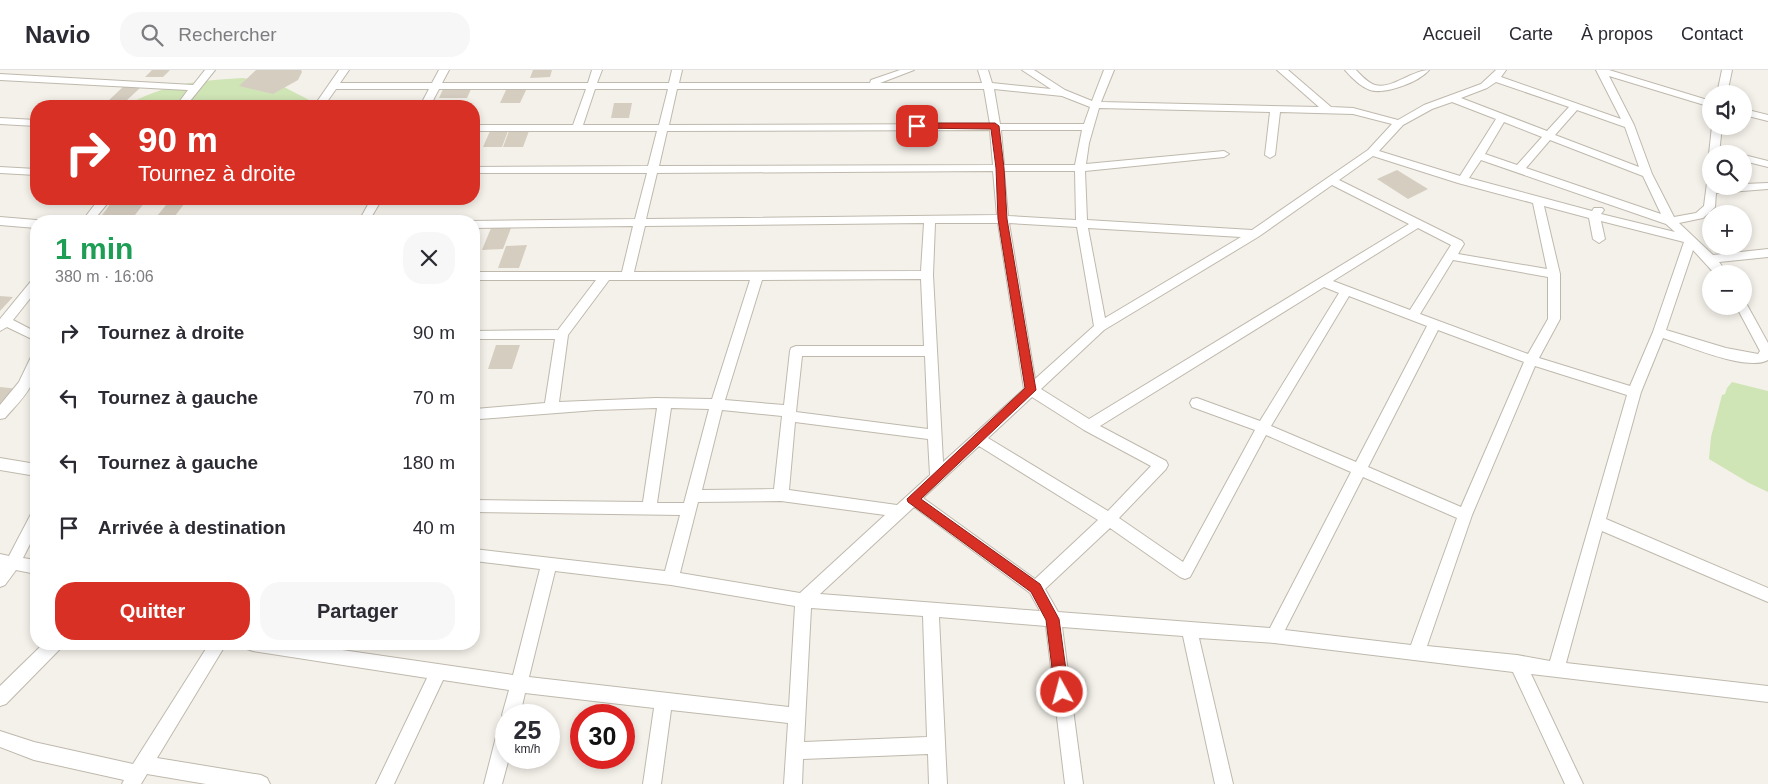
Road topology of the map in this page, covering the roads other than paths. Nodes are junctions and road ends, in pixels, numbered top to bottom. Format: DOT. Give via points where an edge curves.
graph roads {
  1 [pos="4,70"];
  2 [pos="210,70"];
  3 [pos="344,70"];
  4 [pos="444,70"];
  5 [pos="596,70"];
  6 [pos="677,70"];
  7 [pos="983,70"];
  8 [pos="1027,70"];
  9 [pos="1109,70"];
  10 [pos="1282,70"];
  11 [pos="1350,70"];
  12 [pos="1424,70"];
  13 [pos="1602,70"];
  14 [pos="1727,70"];
  15 [pos="901,71"];
  16 [pos="1498,74"];
  17 [pos="0,75"];
  18 [pos="1724,85"];
  19 [pos="333,86"];
  20 [pos="435,86"];
  21 [pos="591,86"];
  22 [pos="673,86"];
  23 [pos="864,86"];
  24 [pos="989,86"];
  25 [pos="196,88"];
  26 [pos="1064,93"];
  27 [pos="1454,99"];
  28 [pos="186,100"];
  29 [pos="323,100"];
  30 [pos="428,100"];
  31 [pos="1702,101"];
  32 [pos="1094,105"];
  33 [pos="1575,106"];
  34 [pos="1275,109"];
  35 [pos="1328,110"];
  36 [pos="1752,114"];
  37 [pos="1502,118"];
  38 [pos="1768,118"];
  39 [pos="0,121"];
  40 [pos="30,123"];
  41 [pos="1399,124"];
  42 [pos="1629,125"];
  43 [pos="663,126"];
  44 [pos="995,126"];
  45 [pos="1089,127"];
  46 [pos="480,128"];
  47 [pos="577,128"];
  48 [pos="1548,136"];
  49 [pos="1372,152"];
  50 [pos="1224,154"];
  51 [pos="1270,155"];
  52 [pos="1478,155"];
  53 [pos="1752,160"];
  54 [pos="1768,164"];
  55 [pos="1000,168"];
  56 [pos="1080,168"];
  57 [pos="1519,169"];
  58 [pos="0,170"];
  59 [pos="480,170"];
  60 [pos="653,170"];
  61 [pos="30,172"];
  62 [pos="1647,174"];
  63 [pos="1332,181"];
  64 [pos="1462,181"];
  65 [pos="1752,186"];
  66 [pos="1768,186"];
  67 [pos="1710,195"];
  68 [pos="1605,199"];
  69 [pos="1538,202"];
  70 [pos="100,205"];
  71 [pos="92,215"];
  72 [pos="1594,216"];
  73 [pos="1002,219"];
  74 [pos="930,220"];
  75 [pos="0,221"];
  76 [pos="1670,221"];
  77 [pos="640,222"];
  78 [pos="30,224"];
  79 [pos="480,224"];
  80 [pos="1082,224"];
  81 [pos="1417,224"];
  82 [pos="1254,234"];
  83 [pos="1598,239"];
  84 [pos="1691,240"];
  85 [pos="1768,253"];
  86 [pos="1450,256"];
  87 [pos="1710,259"];
  88 [pos="1715,265"];
  89 [pos="1554,274"];
  90 [pos="606,275"];
  91 [pos="627,275"];
  92 [pos="480,276"];
  93 [pos="927,276"];
  94 [pos="757,277"];
  95 [pos="1323,282"];
  96 [pos="30,290"];
  97 [pos="1346,291"];
  98 [pos="1747,315"];
  99 [pos="1412,316"];
  100 [pos="2,324"];
  101 [pos="1434,325"];
  102 [pos="1100,327"];
  103 [pos="1659,332"];
  104 [pos="480,334"];
  105 [pos="562,334"];
  106 [pos="30,335"];
  107 [pos="930,351"];
  108 [pos="1767,352"];
  109 [pos="1531,360"];
  110 [pos="30,386"];
  111 [pos="1030,390"];
  112 [pos="1634,392"];
  113 [pos="665,403"];
  114 [pos="1197,403"];
  115 [pos="717,404"];
  116 [pos="550,408"];
  117 [pos="0,414"];
  118 [pos="480,414"];
  119 [pos="789,414"];
  120 [pos="1089,426"];
  121 [pos="1263,428"];
  122 [pos="935,435"];
  123 [pos="977,438"];
  124 [pos="0,464"];
  125 [pos="30,469"];
  126 [pos="1360,470"];
  127 [pos="937,476"];
  128 [pos="781,495"];
  129 [pos="913,499"];
  130 [pos="691,502"];
  131 [pos="480,506"];
  132 [pos="649,508"];
  133 [pos="900,510"];
  134 [pos="1465,515"];
  135 [pos="1109,519"];
  136 [pos="1598,522"];
  137 [pos="30,527"];
  138 [pos="480,556"];
  139 [pos="7,562"];
  140 [pos="549,563"];
  141 [pos="30,566"];
  142 [pos="671,578"];
  143 [pos="0,580"];
  144 [pos="1036,588"];
  145 [pos="1768,595"];
  146 [pos="803,600"];
  147 [pos="931,610"];
  148 [pos="1053,619"];
  149 [pos="1189,628"];
  150 [pos="1274,636"];
  151 [pos="48,650"];
  152 [pos="214,650"];
  153 [pos="293,650"];
  154 [pos="1416,651"];
  155 [pos="1517,663"];
  156 [pos="1556,668"];
  157 [pos="438,672"];
  158 [pos="519,684"];
  159 [pos="1768,694"];
  160 [pos="0,698"];
  161 [pos="664,700"];
  162 [pos="514,704"];
  163 [pos="796,716"];
  164 [pos="0,739"];
  165 [pos="936,745"];
  166 [pos="794,752"];
  167 [pos="498,769"];
  168 [pos="137,774"];
  169 [pos="261,784"];
  170 [pos="385,784"];
  171 [pos="494,784"];
  172 [pos="652,784"];
  173 [pos="793,784"];
  174 [pos="938,784"];
  175 [pos="1074,784"];
  176 [pos="1224,784"];
  177 [pos="1574,784"];
  1 -- 17 [label="street"];
  2 -- 25 [label="street"];
  3 -- 19 [label="street"];
  4 -- 20 [label="street"];
  5 -- 21 [label="street"];
  6 -- 22 [label="street"];
  7 -- 24 [label="street"];
  8 -- 26 [label="street"];
  9 -- 32 [label="street"];
  10 -- 35 [label="street"];
  11 -- 12 [label="street" via="1371,87 1380,89 1414,78"];
  13 -- 31 [label="street"];
  13 -- 42 [label="street"];
  14 -- 18 [label="street"];
  15 -- 23 [label="street"];
  16 -- 27 [label="street" via="1484,86"];
  16 -- 33 [label="street"];
  17 -- 25 [label="street"];
  19 -- 20 [label="street"];
  19 -- 29 [label="street"];
  20 -- 21 [label="street"];
  20 -- 30 [label="street"];
  21 -- 22 [label="street"];
  21 -- 47 [label="street"];
  22 -- 23 [label="street"];
  22 -- 43 [label="street"];
  23 -- 24 [label="street"];
  24 -- 26 [label="street"];
  24 -- 44 [label="street"];
  25 -- 28 [label="street"];
  26 -- 32 [label="street"];
  27 -- 37 [label="street"];
  27 -- 41 [label="street" via="1428,107"];
  32 -- 34 [label="street"];
  32 -- 45 [label="street"];
  33 -- 42 [label="street"];
  33 -- 48 [label="street"];
  34 -- 35 [label="street"];
  34 -- 51 [label="street"];
  35 -- 41 [label="street" via="1353,111"];
  36 -- 38 [label="street"];
  37 -- 48 [label="street"];
  37 -- 52 [label="street"];
  39 -- 40 [label="street"];
  41 -- 49 [label="street"];
  42 -- 62 [label="street"];
  43 -- 44 [label="street"];
  43 -- 47 [label="street"];
  43 -- 60 [label="street"];
  44 -- 45 [label="street"];
  44 -- 55 [label="street"];
  45 -- 56 [label="street"];
  46 -- 47 [label="street"];
  48 -- 57 [label="street"];
  48 -- 62 [label="street"];
  49 -- 63 [label="street"];
  49 -- 64 [label="street"];
  50 -- 56 [label="street"];
  52 -- 57 [label="street"];
  52 -- 64 [label="street"];
  53 -- 54 [label="street"];
  55 -- 56 [label="street"];
  55 -- 60 [label="street"];
  55 -- 73 [label="street"];
  56 -- 80 [label="street"];
  57 -- 68 [label="street"];
  58 -- 61 [label="street"];
  59 -- 60 [label="street"];
  60 -- 77 [label="street"];
  62 -- 76 [label="street"];
  63 -- 81 [label="street"];
  63 -- 82 [label="street"];
  64 -- 69 [label="street"];
  65 -- 66 [label="street"];
  67 -- 76 [label="street" via="1709,207 1699,216"];
  68 -- 72 [label="street"];
  68 -- 76 [label="street"];
  69 -- 72 [label="street"];
  69 -- 89 [label="street"];
  70 -- 71 [label="street"];
  72 -- 83 [label="street"];
  72 -- 84 [label="street"];
  73 -- 74 [label="street"];
  73 -- 80 [label="street"];
  73 -- 111 [label="street"];
  74 -- 77 [label="street"];
  74 -- 93 [label="street"];
  75 -- 78 [label="street"];
  76 -- 84 [label="street"];
  77 -- 79 [label="street"];
  77 -- 91 [label="street"];
  80 -- 82 [label="street"];
  80 -- 102 [label="street"];
  81 -- 86 [label="street" via="1458,244"];
  81 -- 95 [label="street"];
  82 -- 102 [label="street"];
  84 -- 87 [label="street"];
  84 -- 103 [label="street"];
  85 -- 87 [label="street"];
  86 -- 89 [label="street"];
  86 -- 99 [label="street"];
  87 -- 88 [label="street"];
  89 -- 109 [label="street" via="1554,319"];
  90 -- 91 [label="street"];
  90 -- 92 [label="street"];
  90 -- 105 [label="street"];
  91 -- 94 [label="street"];
  93 -- 94 [label="street"];
  93 -- 107 [label="street"];
  94 -- 115 [label="street"];
  95 -- 97 [label="street"];
  95 -- 120 [label="street"];
  96 -- 100 [label="street"];
  97 -- 99 [label="street"];
  97 -- 121 [label="street"];
  98 -- 108 [label="street"];
  99 -- 101 [label="street"];
  100 -- 106 [label="street"];
  101 -- 109 [label="street"];
  101 -- 126 [label="street"];
  102 -- 111 [label="street"];
  103 -- 108 [label="street" via="1754,359 1765,356"];
  103 -- 112 [label="street"];
  104 -- 105 [label="street"];
  105 -- 116 [label="street"];
  107 -- 119 [label="street" via="796,351"];
  107 -- 122 [label="street"];
  109 -- 112 [label="street"];
  109 -- 134 [label="street"];
  110 -- 117 [label="street"];
  111 -- 120 [label="street"];
  111 -- 123 [label="street"];
  112 -- 136 [label="street"];
  113 -- 115 [label="street"];
  113 -- 116 [label="street"];
  113 -- 132 [label="street"];
  114 -- 121 [label="street"];
  115 -- 119 [label="street"];
  115 -- 130 [label="street"];
  116 -- 118 [label="street"];
  119 -- 122 [label="street"];
  119 -- 128 [label="street"];
  120 -- 135 [label="street" via="1161,465"];
  121 -- 126 [label="street"];
  121 -- 135 [label="street" via="1186,572"];
  122 -- 127 [label="street"];
  123 -- 127 [label="street"];
  123 -- 135 [label="street"];
  124 -- 125 [label="street"];
  126 -- 134 [label="street"];
  126 -- 150 [label="street"];
  127 -- 129 [label="street"];
  128 -- 130 [label="street"];
  128 -- 133 [label="street"];
  129 -- 133 [label="street"];
  129 -- 144 [label="street"];
  130 -- 132 [label="street"];
  130 -- 142 [label="street"];
  131 -- 132 [label="street"];
  133 -- 146 [label="street"];
  134 -- 154 [label="street"];
  135 -- 144 [label="street"];
  136 -- 145 [label="street"];
  136 -- 156 [label="street"];
  137 -- 139 [label="street"];
  138 -- 140 [label="street"];
  139 -- 141 [label="street"];
  139 -- 143 [label="street"];
  140 -- 142 [label="street"];
  140 -- 158 [label="street"];
  142 -- 146 [label="street"];
  144 -- 148 [label="street"];
  146 -- 147 [label="street"];
  146 -- 163 [label="street"];
  147 -- 148 [label="street"];
  147 -- 165 [label="street"];
  148 -- 149 [label="street"];
  148 -- 175 [label="street"];
  149 -- 150 [label="street"];
  149 -- 176 [label="street"];
  150 -- 154 [label="street"];
  151 -- 160 [label="street"];
  152 -- 168 [label="street"];
  153 -- 157 [label="street"];
  154 -- 155 [label="street"];
  155 -- 156 [label="street"];
  155 -- 177 [label="street"];
  156 -- 159 [label="street"];
  157 -- 158 [label="street"];
  157 -- 170 [label="street"];
  158 -- 161 [label="street"];
  158 -- 162 [label="street"];
  161 -- 163 [label="street"];
  161 -- 172 [label="street"];
  163 -- 166 [label="street"];
  164 -- 168 [label="street" via="34,751"];
  165 -- 166 [label="street"];
  165 -- 174 [label="street"];
  166 -- 173 [label="street"];
  167 -- 171 [label="street"];
  168 -- 169 [label="street"];
}
